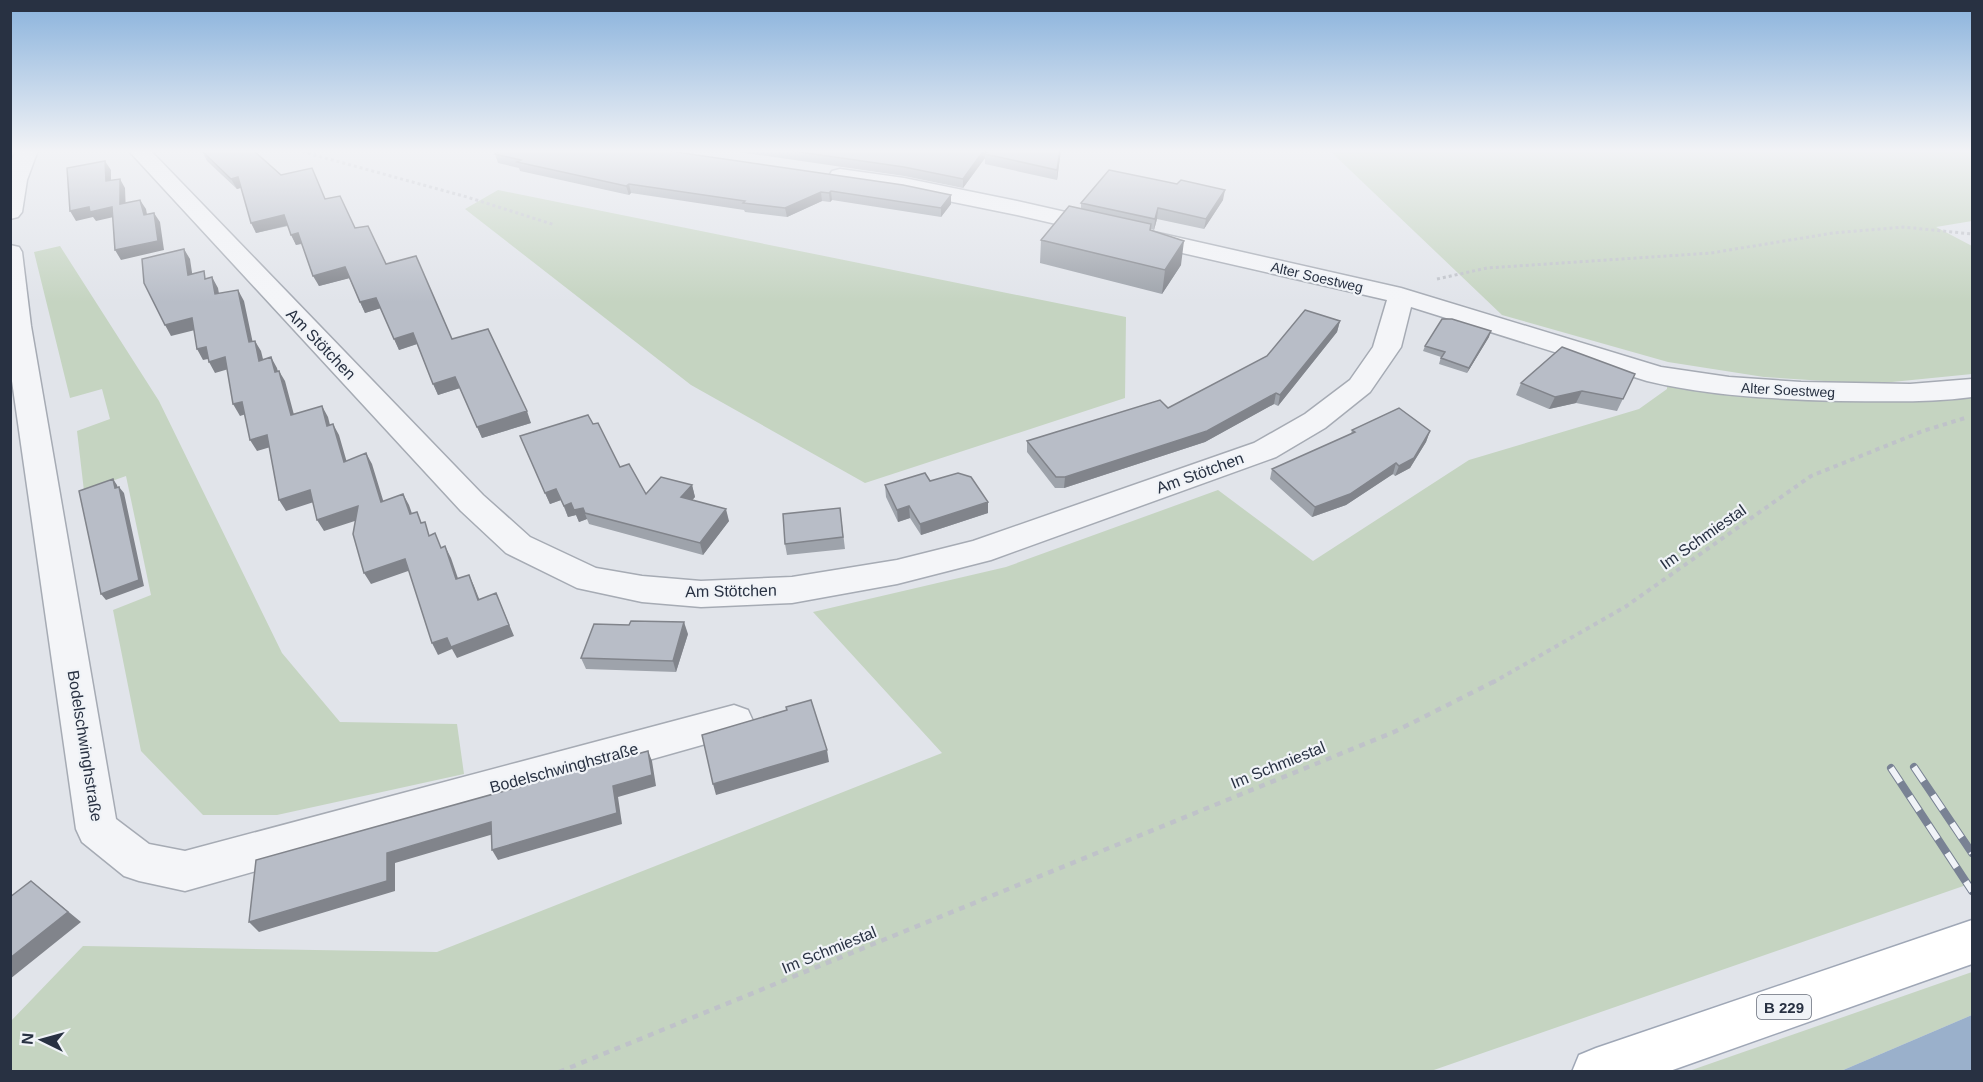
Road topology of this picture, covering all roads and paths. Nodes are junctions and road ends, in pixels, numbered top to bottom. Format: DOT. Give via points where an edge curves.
graph roads {
  1 [pos="186,200"];
  2 [pos="478,200"];
  3 [pos="980,200"];
  4 [pos="555,225"];
  5 [pos="1972,234"];
  6 [pos="10,252"];
  7 [pos="1401,296"];
  8 [pos="1972,388"];
  9 [pos="1972,416"];
  10 [pos="734,721"];
  11 [pos="1972,942"];
  12 [pos="559,1071"];
  13 [pos="1596,1071"];
  1 -- 7 [label="street, Am Stötchen" via="472,504 518,545 589,579 700,594 792,590 897,572 979,552 1265,450 1315,421 1360,386 1387,347"];
  2 -- 4 [label="path"];
  3 -- 7 [label="street, Alter Soestweg"];
  5 -- 7 [label="path" via="1903,227 1833,233 1711,253 1487,268 1424,281"];
  6 -- 10 [label="street, Bodelschwinghstraße" via="18,327 97,829 139,862 184,871"];
  7 -- 8 [label="street, Alter Soestweg" via="1658,375 1698,382 1871,393 1937,393"];
  9 -- 12 [label="path, Im Schmiestal" via="1923,431 1811,476 1625,606 1519,669 1394,732"];
  11 -- 13 [label="main road, B 229"];
}
